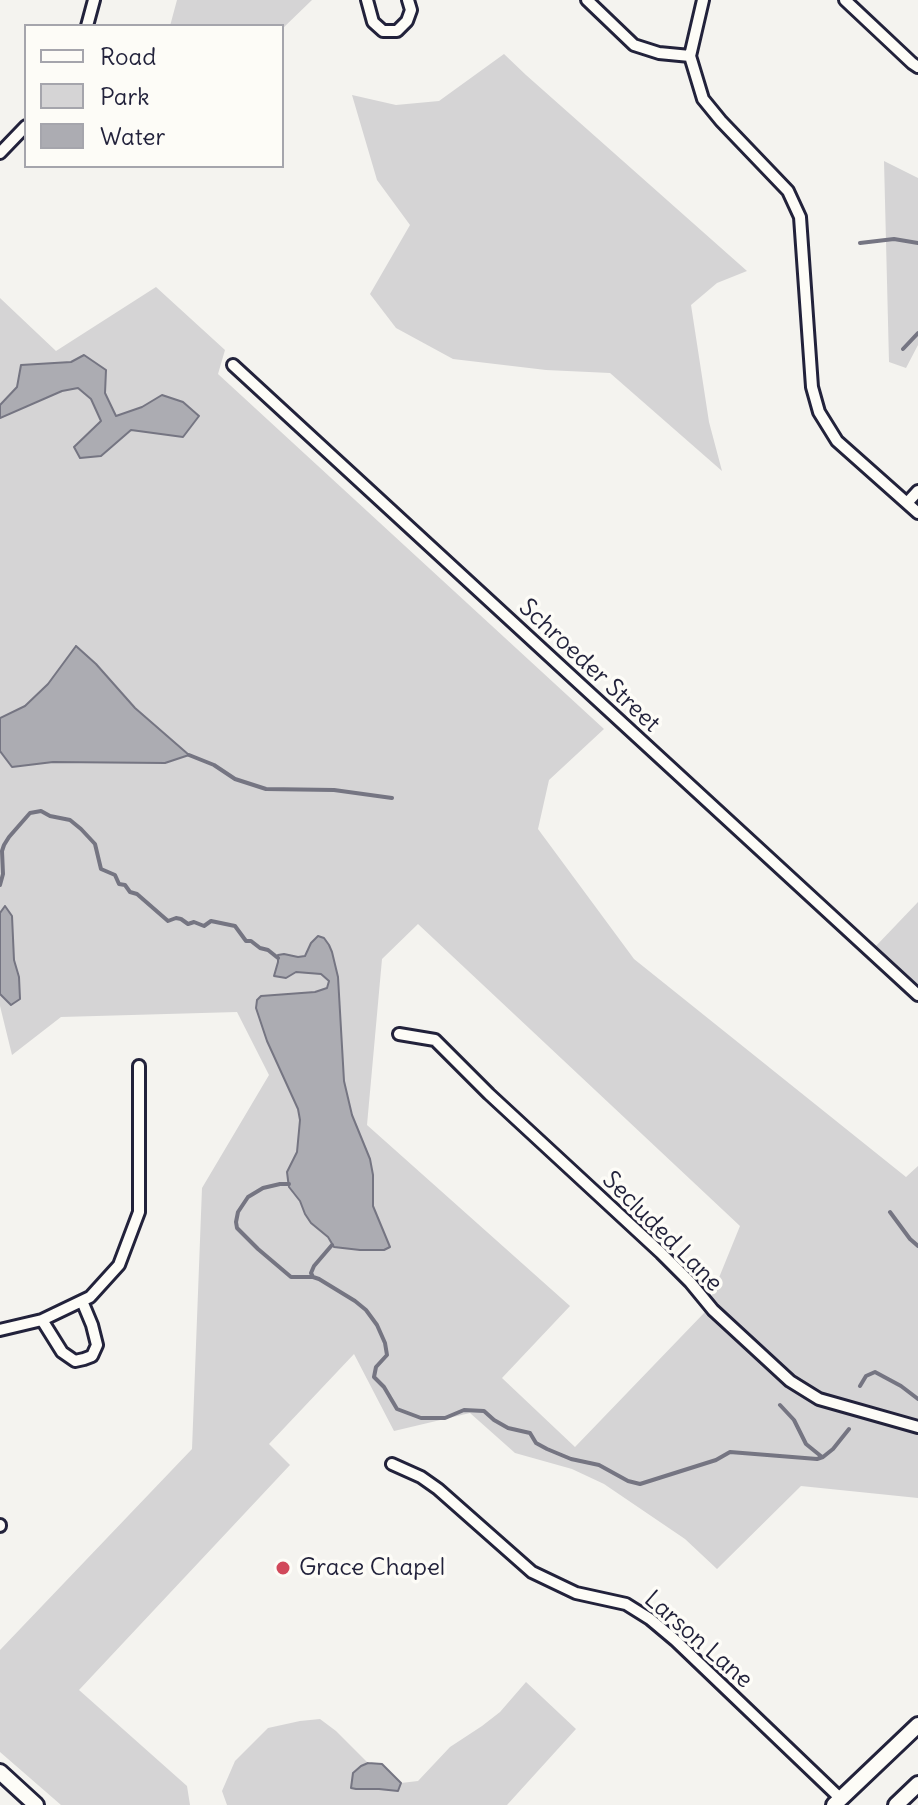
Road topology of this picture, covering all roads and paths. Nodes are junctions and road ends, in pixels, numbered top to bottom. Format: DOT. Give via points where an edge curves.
graph roads {
  1 [pos="94,0"];
  2 [pos="367,0"];
  3 [pos="408,0"];
  4 [pos="587,0"];
  5 [pos="703,0"];
  6 [pos="845,0"];
  7 [pos="88,24"];
  8 [pos="690,56"];
  9 [pos="918,67"];
  10 [pos="24,128"];
  11 [pos="0,153"];
  12 [pos="233,365"];
  13 [pos="918,491"];
  14 [pos="907,503"];
  15 [pos="918,513"];
  16 [pos="918,995"];
  17 [pos="399,1034"];
  18 [pos="139,1066"];
  19 [pos="82,1301"];
  20 [pos="42,1320"];
  21 [pos="0,1330"];
  22 [pos="918,1427"];
  23 [pos="392,1464"];
  24 [pos="918,1725"];
  25 [pos="0,1772"];
  26 [pos="918,1784"];
  27 [pos="837,1803"];
  28 [pos="36,1805"];
  29 [pos="896,1805"];
  1 -- 7 [label="street"];
  2 -- 3 [label="street" via="373,22 383,31 397,31 407,21"];
  4 -- 8 [label="street" via="634,45"];
  5 -- 8 [label="street"];
  6 -- 9 [label="street"];
  8 -- 14 [label="street" via="703,99 788,191 800,217 812,387 819,412 837,441"];
  10 -- 11 [label="street"];
  12 -- 16 [label="street, Schroeder Street"];
  13 -- 14 [label="street"];
  14 -- 15 [label="street"];
  17 -- 22 [label="street, Secluded Lane" via="435,1040 790,1381 819,1399"];
  18 -- 19 [label="street" via="139,1212 119,1265"];
  19 -- 20 [label="street"];
  19 -- 20 [label="street" via="97,1345 92,1356 68,1358"];
  20 -- 21 [label="street"];
  23 -- 27 [label="street, Larson Lane" via="438,1489 532,1572 576,1593 626,1604 650,1619"];
  24 -- 27 [label="main road"];
  25 -- 28 [label="main road"];
  26 -- 29 [label="main road"];
}
